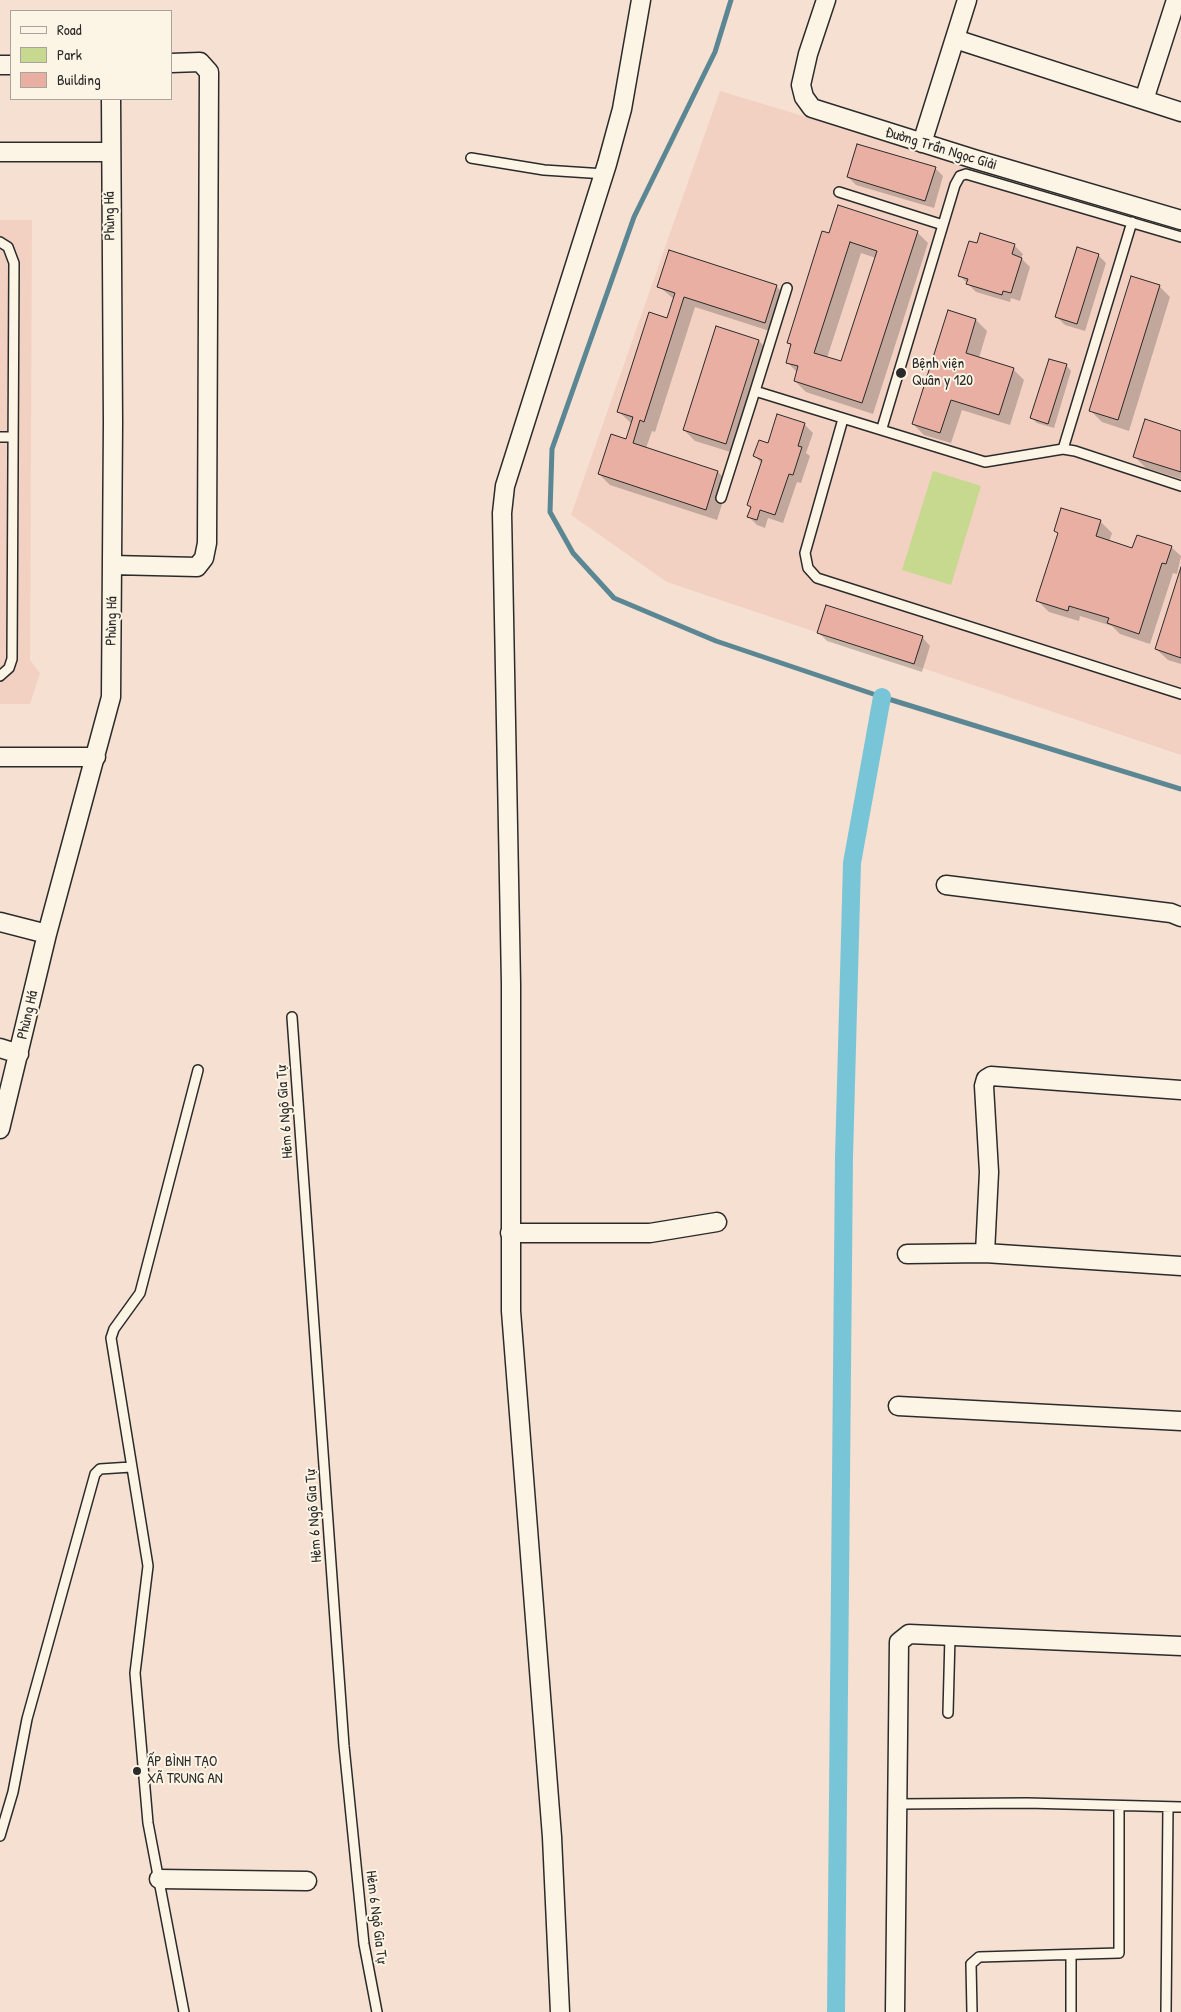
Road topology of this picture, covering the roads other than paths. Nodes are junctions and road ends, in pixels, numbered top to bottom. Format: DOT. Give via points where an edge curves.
graph roads {
  1 [pos="640,0"];
  2 [pos="826,0"];
  3 [pos="967,0"];
  4 [pos="1176,0"];
  5 [pos="955,39"];
  6 [pos="172,63"];
  7 [pos="111,100"];
  8 [pos="1144,100"];
  9 [pos="1181,112"];
  10 [pos="922,143"];
  11 [pos="0,152"];
  12 [pos="110,152"];
  13 [pos="471,158"];
  14 [pos="605,174"];
  15 [pos="839,192"];
  16 [pos="1181,220"];
  17 [pos="1132,222"];
  18 [pos="943,225"];
  19 [pos="1181,237"];
  20 [pos="0,242"];
  21 [pos="787,288"];
  22 [pos="755,391"];
  23 [pos="843,419"];
  24 [pos="882,428"];
  25 [pos="0,437"];
  26 [pos="13,437"];
  27 [pos="1063,449"];
  28 [pos="1181,486"];
  29 [pos="721,498"];
  30 [pos="112,565"];
  31 [pos="0,676"];
  32 [pos="1181,694"];
  33 [pos="0,757"];
  34 [pos="96,757"];
  35 [pos="946,884"];
  36 [pos="1181,917"];
  37 [pos="0,922"];
  38 [pos="47,934"];
  39 [pos="292,1017"];
  40 [pos="0,1048"];
  41 [pos="19,1054"];
  42 [pos="198,1070"];
  43 [pos="1181,1090"];
  44 [pos="0,1129"];
  45 [pos="717,1222"];
  46 [pos="621,1224"];
  47 [pos="519,1232"];
  48 [pos="985,1253"];
  49 [pos="907,1254"];
  50 [pos="1181,1266"];
  51 [pos="898,1406"];
  52 [pos="1181,1421"];
  53 [pos="131,1467"];
  54 [pos="950,1636"];
  55 [pos="1181,1646"];
  56 [pos="948,1712"];
  57 [pos="897,1804"];
  58 [pos="1119,1806"];
  59 [pos="1168,1807"];
  60 [pos="1181,1807"];
  61 [pos="0,1836"];
  62 [pos="159,1880"];
  63 [pos="307,1881"];
  64 [pos="1071,1955"];
  65 [pos="184,2012"];
  66 [pos="377,2012"];
  67 [pos="560,2012"];
  68 [pos="895,2012"];
  69 [pos="972,2012"];
  70 [pos="1071,2012"];
  71 [pos="1166,2012"];
  1 -- 14 [label="street" via="622,109"];
  2 -- 10 [label="street, Đường Trần Ngọc Giải" via="801,85 804,97 812,108"];
  3 -- 5 [label="street"];
  4 -- 8 [label="street"];
  5 -- 8 [label="street"];
  5 -- 10 [label="street"];
  6 -- 30 [label="street" via="200,62 209,72 207,543 204,558 197,566"];
  7 -- 12 [label="street, Phùng Há"];
  8 -- 9 [label="street"];
  10 -- 16 [label="street, Đường Trần Ngọc Giải"];
  11 -- 12 [label="street"];
  12 -- 30 [label="street, Phùng Há"];
  13 -- 14 [label="lane" via="544,170"];
  14 -- 47 [label="street" via="502,499"];
  15 -- 18 [label="lane"];
  17 -- 18 [label="lane" via="966,174 960,176 955,185"];
  17 -- 19 [label="lane"];
  17 -- 27 [label="lane"];
  18 -- 24 [label="lane"];
  20 -- 26 [label="lane" via="8,247 14,263"];
  21 -- 22 [label="lane"];
  22 -- 23 [label="lane"];
  22 -- 29 [label="lane"];
  23 -- 24 [label="lane"];
  23 -- 32 [label="lane" via="805,553 808,568 817,578"];
  24 -- 27 [label="lane" via="986,462"];
  25 -- 26 [label="lane"];
  26 -- 31 [label="lane" via="12,659 10,668"];
  27 -- 28 [label="lane"];
  30 -- 34 [label="street, Phùng Há" via="111,697"];
  33 -- 34 [label="street"];
  34 -- 38 [label="street, Phùng Há"];
  35 -- 36 [label="street" via="1171,913"];
  37 -- 38 [label="street"];
  38 -- 41 [label="street, Phùng Há"];
  39 -- 66 [label="lane, Hẻm 6 Ngô Gia Tự" via="344,1746 364,1944"];
  40 -- 41 [label="street"];
  41 -- 44 [label="street, Phùng Há"];
  42 -- 53 [label="lane" via="140,1293 111,1338"];
  43 -- 48 [label="street" via="991,1076 986,1079 988,1172"];
  45 -- 47 [label="street" via="650,1233"];
  46 -- 47 [label="street" via="541,1224"];
  47 -- 67 [label="street" via="512,1352 554,1863"];
  48 -- 49 [label="street"];
  48 -- 50 [label="street"];
  51 -- 52 [label="street"];
  53 -- 61 [label="lane" via="100,1469 95,1474 27,1719 13,1792"];
  53 -- 62 [label="lane" via="148,1566 135,1672 148,1823"];
  54 -- 55 [label="street"];
  54 -- 56 [label="lane"];
  54 -- 57 [label="street" via="909,1634 899,1642"];
  57 -- 58 [label="lane"];
  57 -- 68 [label="street"];
  58 -- 59 [label="lane"];
  58 -- 64 [label="lane" via="1120,1952"];
  59 -- 60 [label="lane"];
  59 -- 71 [label="lane"];
  62 -- 63 [label="street"];
  62 -- 65 [label="lane"];
  64 -- 69 [label="lane" via="975,1958 971,1964"];
  64 -- 70 [label="lane"];
}
